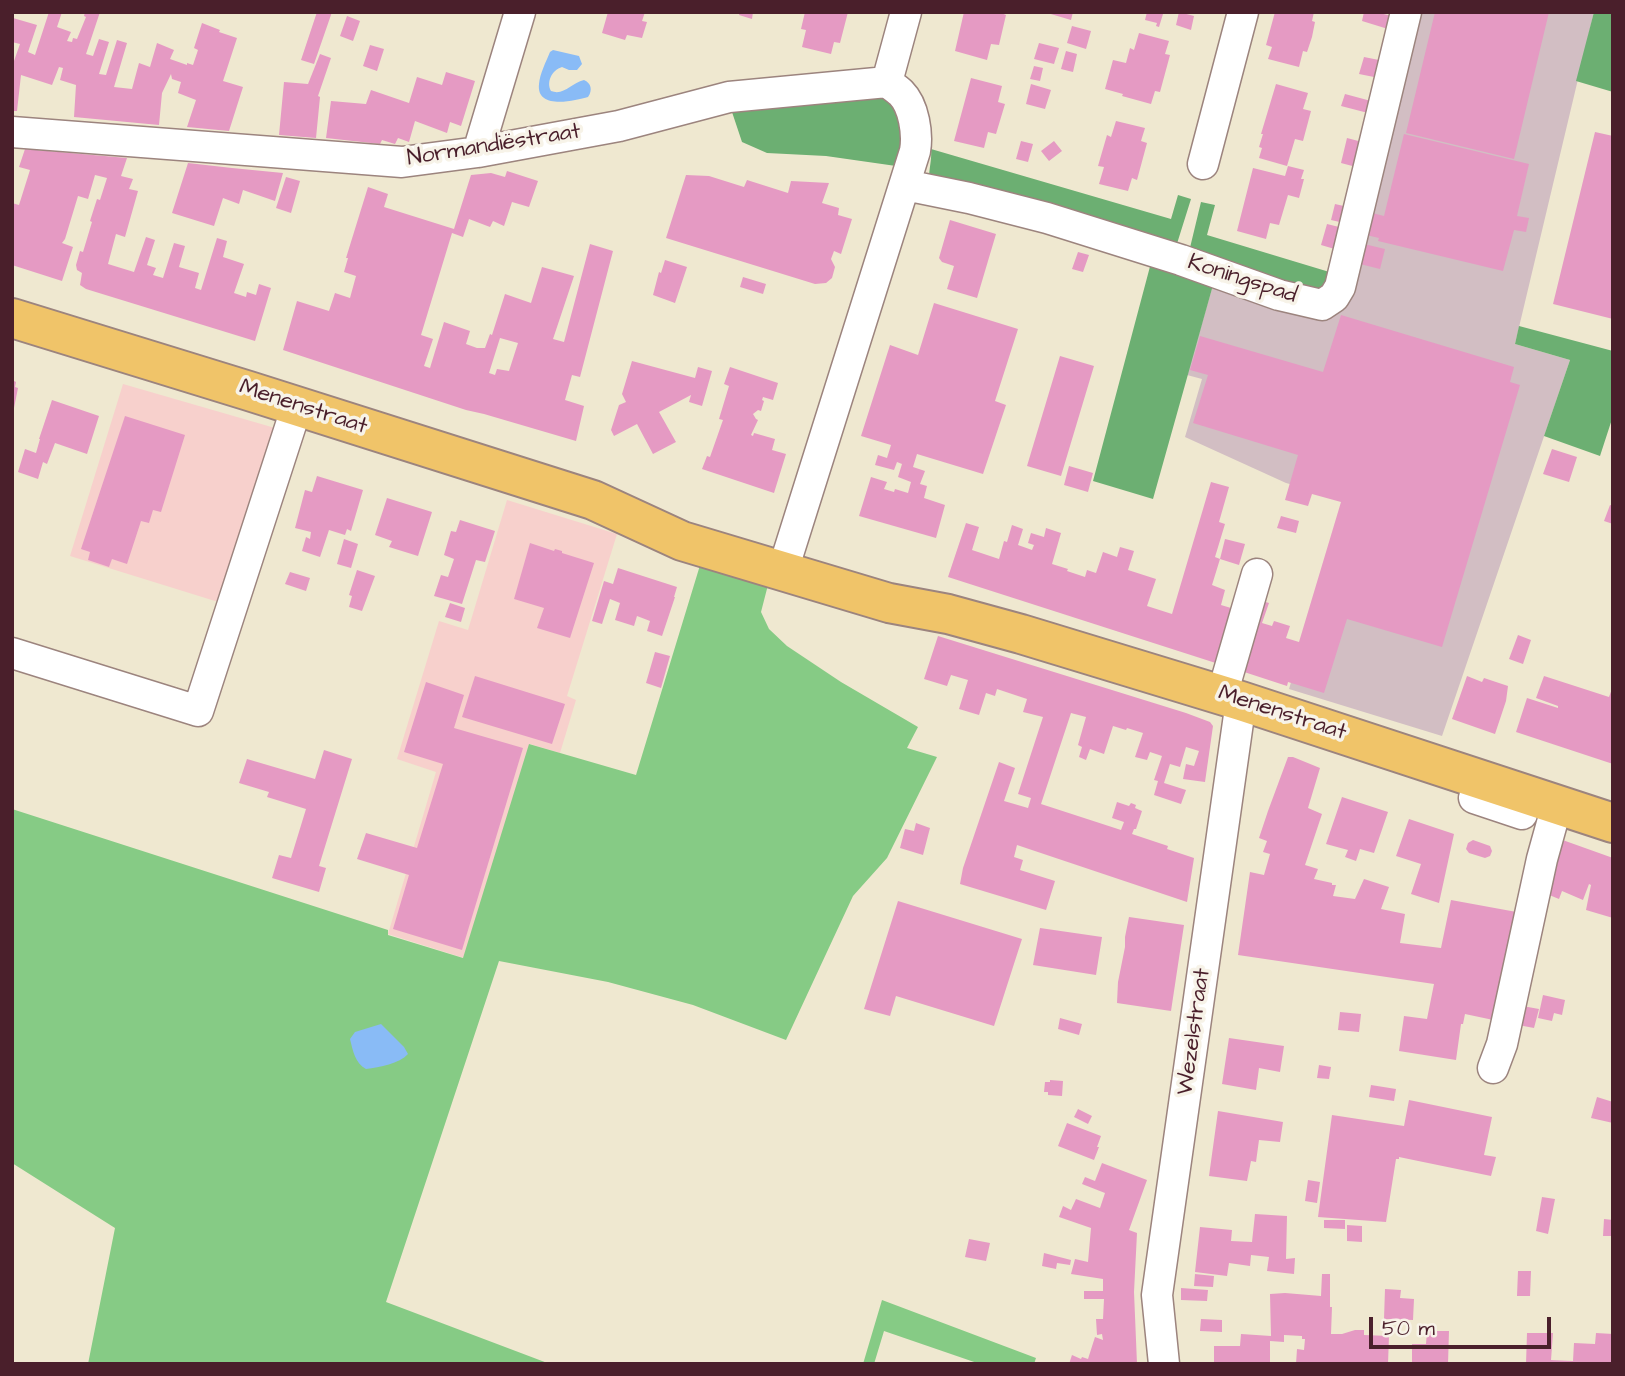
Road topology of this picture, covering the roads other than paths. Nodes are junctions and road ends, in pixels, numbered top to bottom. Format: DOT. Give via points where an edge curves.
graph roads {
  1 [pos="520,12"];
  2 [pos="906,12"];
  3 [pos="1243,12"];
  4 [pos="1406,12"];
  5 [pos="887,82"];
  6 [pos="12,132"];
  7 [pos="478,152"];
  8 [pos="1203,164"];
  9 [pos="905,185"];
  10 [pos="12,318"];
  11 [pos="297,406"];
  12 [pos="786,558"];
  13 [pos="1257,575"];
  14 [pos="12,653"];
  15 [pos="1231,698"];
  16 [pos="1539,809"];
  17 [pos="1613,823"];
  18 [pos="1493,1068"];
  19 [pos="1164,1364"];
  1 -- 7 [label="street"];
  2 -- 5 [label="street"];
  3 -- 8 [label="street"];
  4 -- 9 [label="street, Koningspad" via="1340,287 1322,305 1047,218"];
  5 -- 7 [label="street, Normandiëstraat" via="729,97 619,126"];
  5 -- 9 [label="street" via="903,94 918,138"];
  6 -- 7 [label="street, Normandiëstraat" via="401,162"];
  9 -- 12 [label="street"];
  10 -- 11 [label="main road, Menenstraat"];
  11 -- 12 [label="main road, Menenstraat" via="593,500 682,541"];
  11 -- 14 [label="street" via="198,711"];
  12 -- 15 [label="main road, Menenstraat" via="889,603 1021,634"];
  13 -- 15 [label="street, Wezelstraat"];
  15 -- 16 [label="main road, Menenstraat"];
  15 -- 19 [label="street, Wezelstraat" via="1157,1295"];
  16 -- 17 [label="main road, Menenstraat"];
  16 -- 18 [label="street" via="1542,859 1503,1044"];
}
